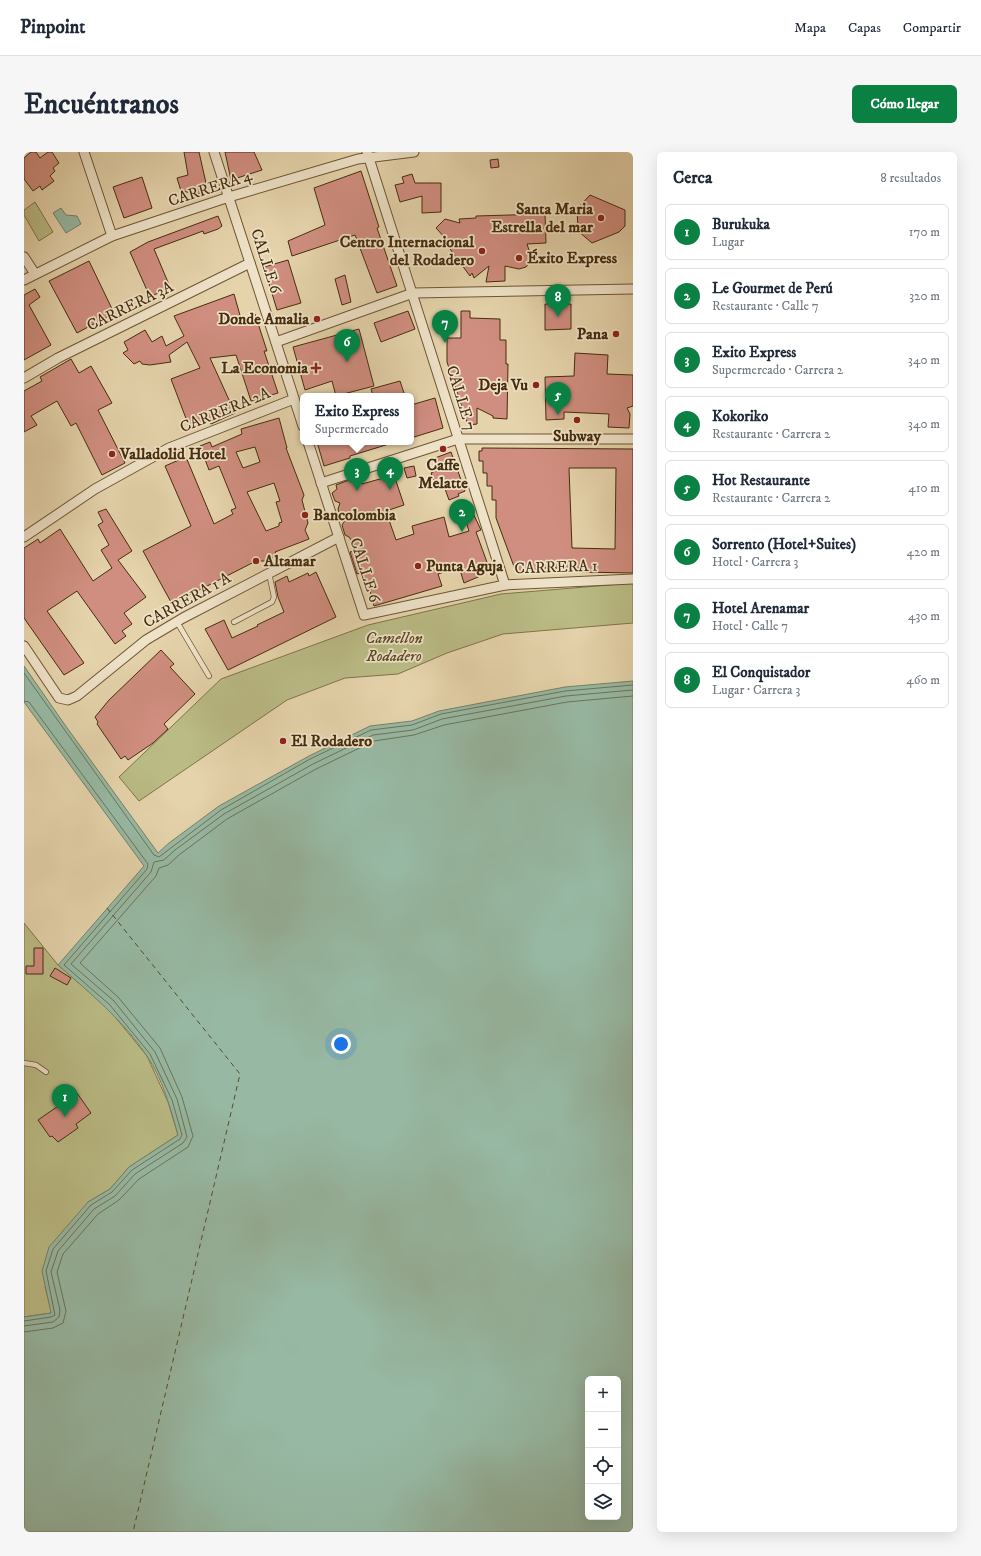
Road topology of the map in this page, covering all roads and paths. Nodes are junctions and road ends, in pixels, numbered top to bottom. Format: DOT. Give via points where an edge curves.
graph roads {
  1 [pos="84,152"];
  2 [pos="214,152"];
  3 [pos="414,152"];
  4 [pos="368,155"];
  5 [pos="229,197"];
  6 [pos="112,236"];
  7 [pos="24,257"];
  8 [pos="250,263"];
  9 [pos="34,274"];
  10 [pos="24,280"];
  11 [pos="633,290"];
  12 [pos="413,293"];
  13 [pos="276,342"];
  14 [pos="24,378"];
  15 [pos="294,398"];
  16 [pos="300,417"];
  17 [pos="458,439"];
  18 [pos="633,439"];
  19 [pos="309,445"];
  20 [pos="321,483"];
  21 [pos="24,537"];
  22 [pos="339,537"];
  23 [pos="269,574"];
  24 [pos="633,579"];
  25 [pos="505,585"];
  26 [pos="364,615"];
  27 [pos="177,622"];
  28 [pos="234,622"];
  29 [pos="24,646"];
  30 [pos="209,676"];
  31 [pos="24,1063"];
  32 [pos="46,1072"];
  1 -- 6 [label="street"];
  2 -- 5 [label="street, CALLE 6"];
  3 -- 4 [label="street, CARRERA 4"];
  4 -- 5 [label="street, CARRERA 4"];
  4 -- 12 [label="street, CALLE 7"];
  5 -- 6 [label="street, CARRERA 4"];
  5 -- 8 [label="street, CALLE 6"];
  6 -- 9 [label="street, CARRERA 4"];
  7 -- 9 [label="street"];
  8 -- 13 [label="street, CALLE 6"];
  8 -- 14 [label="street, CARRERA 3A" via="58,358"];
  9 -- 10 [label="street, CARRERA 4"];
  11 -- 12 [label="street"];
  12 -- 13 [label="street"];
  12 -- 17 [label="street, CALLE 7"];
  13 -- 15 [label="street, CALLE 6"];
  15 -- 16 [label="street, CALLE 6"];
  15 -- 21 [label="street, CARRERA 2A" via="169,448 95,489"];
  17 -- 18 [label="street"];
  17 -- 20 [label="street"];
  17 -- 25 [label="street, CALLE 7"];
  19 -- 20 [label="street, CALLE 6"];
  20 -- 22 [label="street, CALLE 6"];
  22 -- 23 [label="street, CARRERA 1 A"];
  22 -- 26 [label="street, CALLE 6"];
  23 -- 27 [label="street, CARRERA 1 A"];
  23 -- 28 [label="lane" via="274,597 272,602"];
  24 -- 25 [label="street, CARRERA 1"];
  25 -- 26 [label="street, CARRERA 1"];
  27 -- 29 [label="street, CARRERA 1 A" via="146,640 77,696 68,700 59,698"];
  27 -- 30 [label="lane"];
  31 -- 32 [label="lane" via="36,1065"];
}
